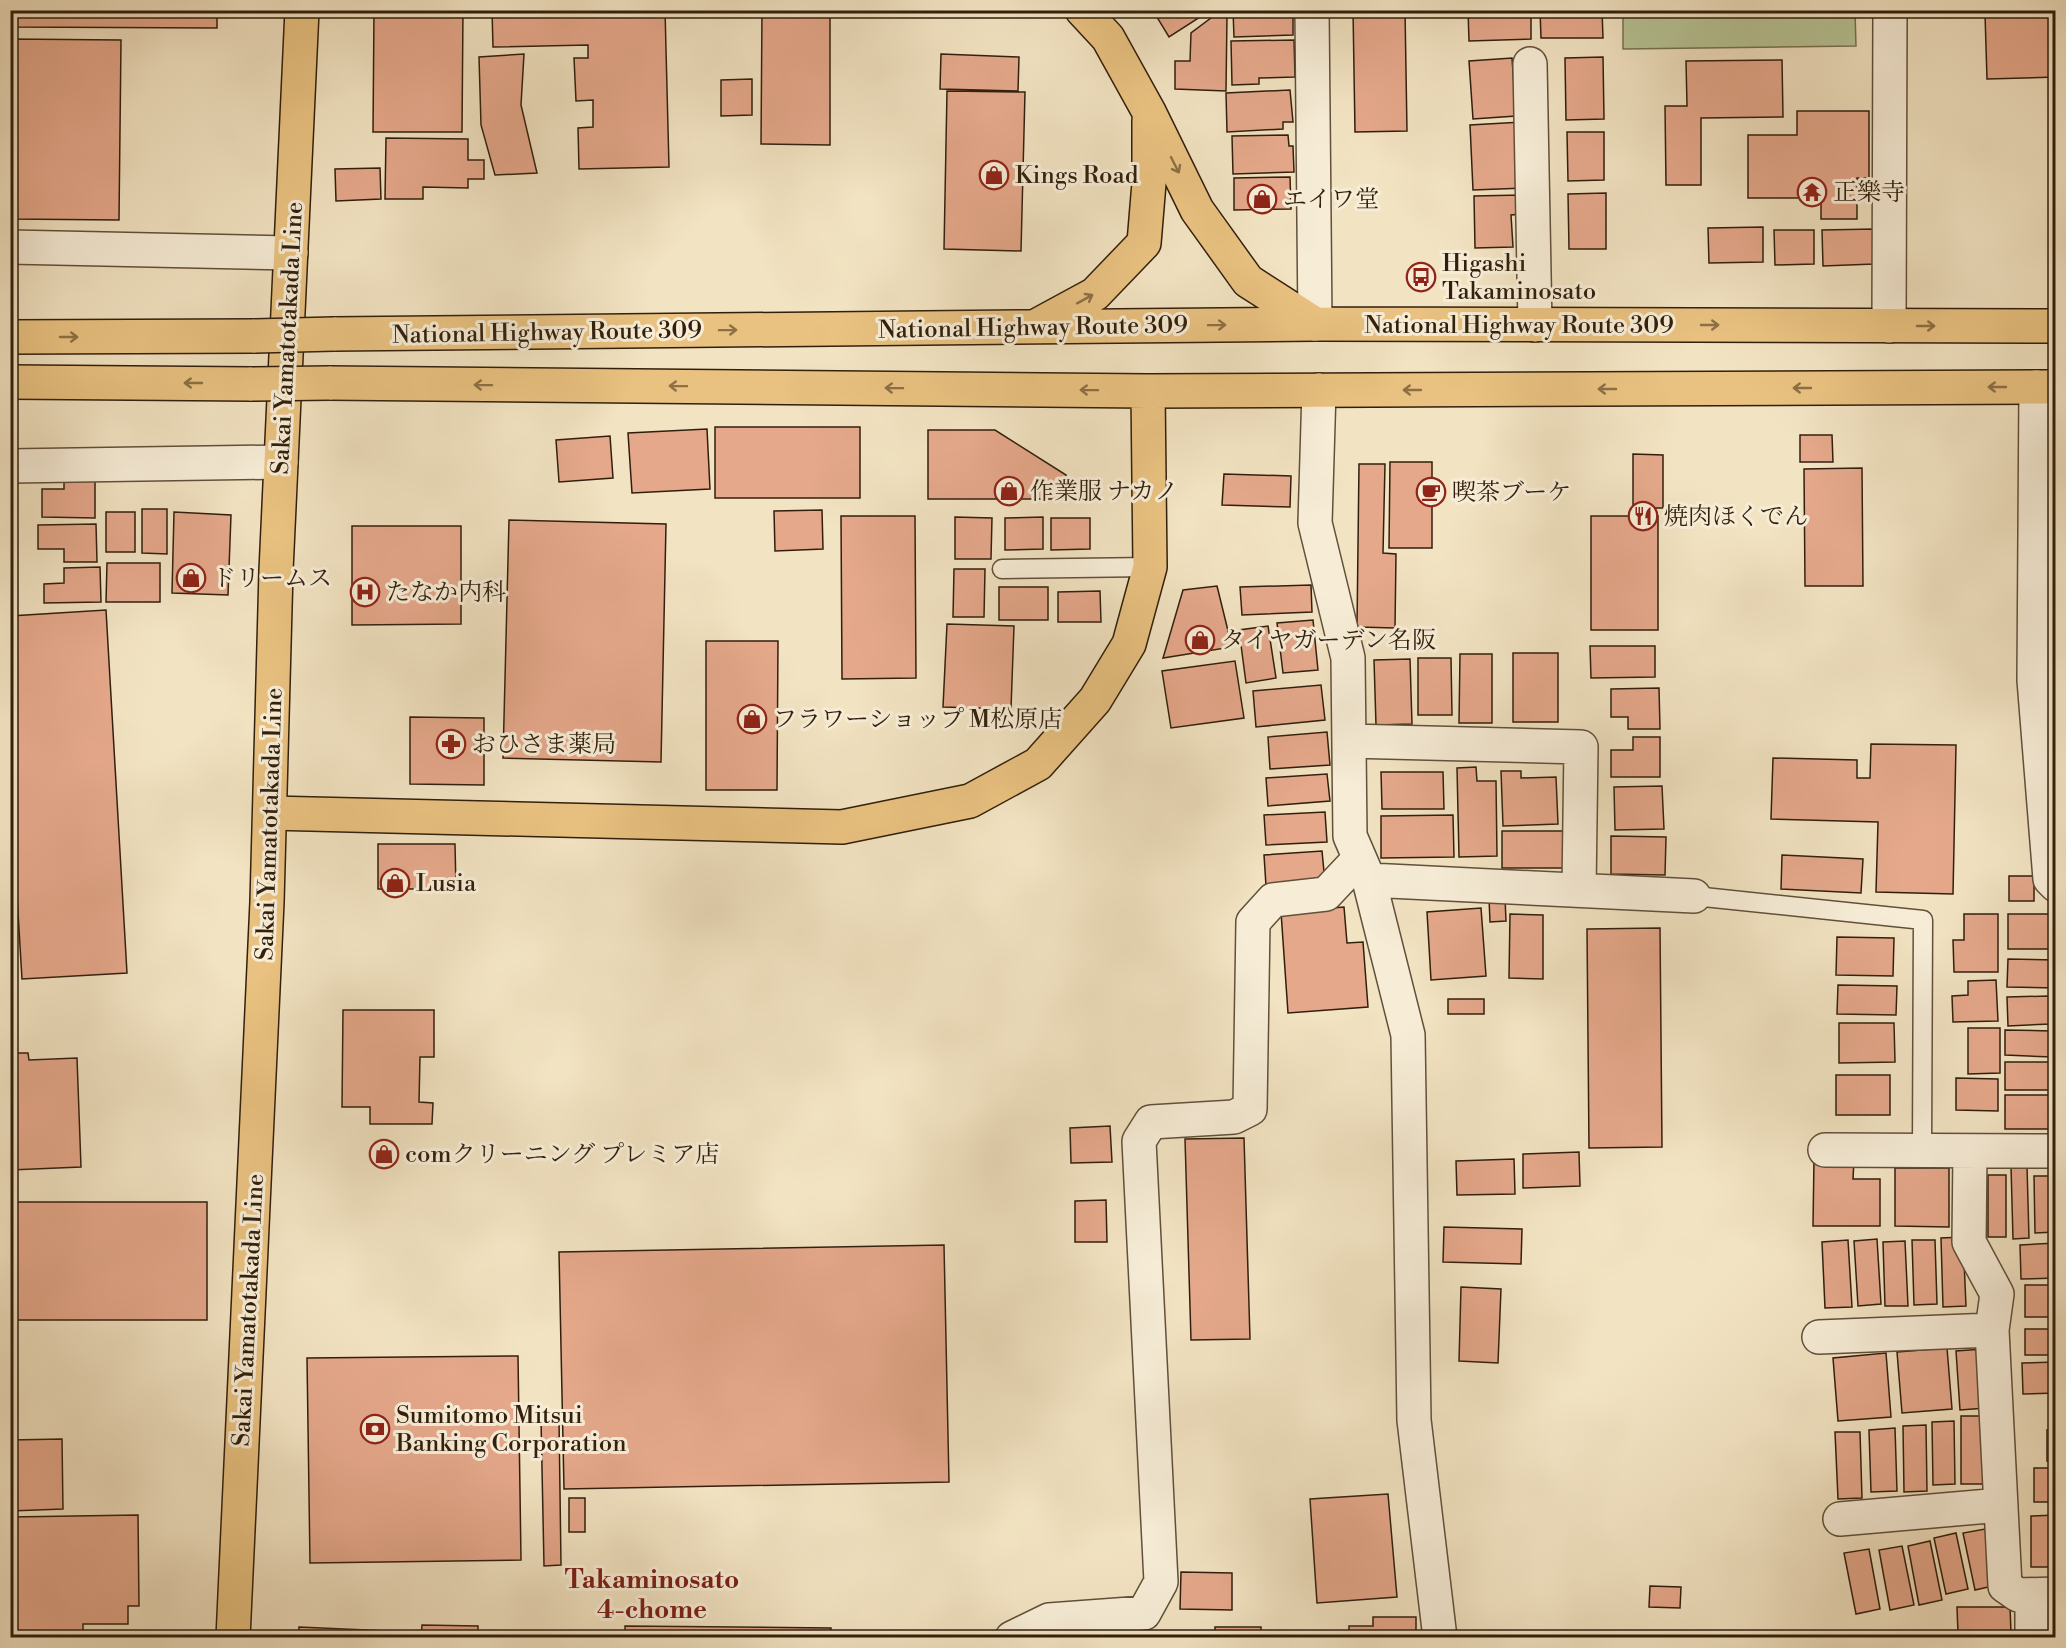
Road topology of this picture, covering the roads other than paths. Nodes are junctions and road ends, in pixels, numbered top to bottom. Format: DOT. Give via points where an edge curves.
graph roads {
  1 [pos="302,10"];
  2 [pos="1082,10"];
  3 [pos="1312,10"];
  4 [pos="1890,10"];
  5 [pos="1530,64"];
  6 [pos="1149,112"];
  7 [pos="10,247"];
  8 [pos="291,253"];
  9 [pos="1315,324"];
  10 [pos="1535,325"];
  11 [pos="1889,326"];
  12 [pos="2055,326"];
  13 [pos="1034,327"];
  14 [pos="10,338"];
  15 [pos="10,382"];
  16 [pos="2046,387"];
  17 [pos="1319,390"];
  18 [pos="1148,391"];
  19 [pos="281,462"];
  20 [pos="10,466"];
  21 [pos="1150,567"];
  22 [pos="1002,569"];
  23 [pos="1349,741"];
  24 [pos="2047,744"];
  25 [pos="270,813"];
  26 [pos="1364,869"];
  27 [pos="2054,881"];
  28 [pos="1580,890"];
  29 [pos="1694,896"];
  30 [pos="1825,1150"];
  31 [pos="1922,1151"];
  32 [pos="2055,1151"];
  33 [pos="1970,1152"];
  34 [pos="1992,1330"];
  35 [pos="1819,1337"];
  36 [pos="2001,1505"];
  37 [pos="1840,1519"];
  38 [pos="2044,1594"];
  39 [pos="1144,1625"];
  40 [pos="233,1638"];
  41 [pos="1012,1638"];
  42 [pos="1440,1638"];
  43 [pos="2032,1638"];
  1 -- 8 [label="main road, Sakai Yamatotakada Line"];
  2 -- 6 [label="main road" via="1108,38"];
  3 -- 9 [label="street"];
  4 -- 11 [label="street"];
  5 -- 10 [label="street"];
  6 -- 9 [label="main road, one-way" via="1197,210 1248,281"];
  13 -- 6 [label="main road, one-way" via="1095,294 1144,243"];
  7 -- 8 [label="street"];
  8 -- 19 [label="main road, Sakai Yamatotakada Line"];
  9 -- 10 [label="main road, National Highway Route 309"];
  13 -- 9 [label="main road, National Highway Route 309, one-way"];
  10 -- 11 [label="main road, National Highway Route 309, one-way"];
  11 -- 12 [label="main road, National Highway Route 309, one-way"];
  14 -- 13 [label="main road, National Highway Route 309, one-way, bridge"];
  18 -- 15 [label="main road, National Highway Route 309, one-way, bridge"];
  16 -- 17 [label="main road, National Highway Route 309, one-way"];
  16 -- 24 [label="street" via="2034,680"];
  17 -- 18 [label="main road, National Highway Route 309"];
  17 -- 23 [label="street" via="1315,523 1348,658"];
  18 -- 21 [label="main road"];
  19 -- 20 [label="street"];
  19 -- 25 [label="main road, Sakai Yamatotakada Line"];
  21 -- 22 [label="lane"];
  21 -- 25 [label="main road" via="1129,644 1095,700 1038,764 970,801 842,827"];
  23 -- 26 [label="street" via="1350,836"];
  23 -- 28 [label="street" via="1581,747"];
  24 -- 27 [label="street"];
  25 -- 40 [label="main road, Sakai Yamatotakada Line"];
  26 -- 28 [label="street"];
  26 -- 39 [label="street" via="1326,894 1273,900 1253,922 1250,1109 1234,1117 1151,1122 1139,1141 1161,1582"];
  26 -- 42 [label="street" via="1408,1035 1414,1420"];
  28 -- 29 [label="street"];
  29 -- 31 [label="lane" via="1923,920"];
  30 -- 31 [label="street"];
  31 -- 33 [label="street"];
  32 -- 33 [label="street"];
  33 -- 34 [label="street" via="1969,1242 1997,1294"];
  34 -- 35 [label="street"];
  34 -- 36 [label="street"];
  36 -- 37 [label="street"];
  36 -- 38 [label="street" via="2005,1586 2018,1595"];
  38 -- 43 [label="street"];
  39 -- 41 [label="street" via="1049,1620"];
}
